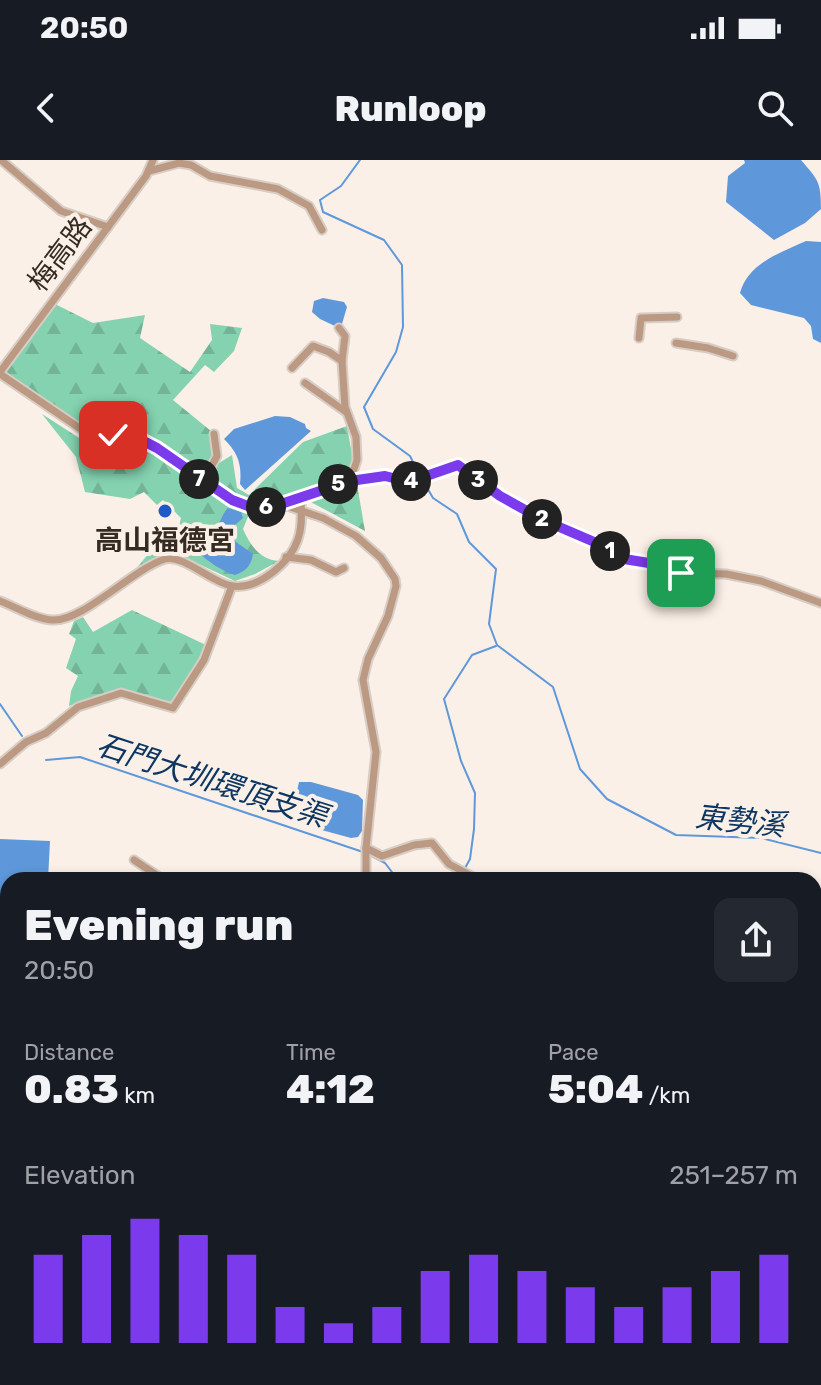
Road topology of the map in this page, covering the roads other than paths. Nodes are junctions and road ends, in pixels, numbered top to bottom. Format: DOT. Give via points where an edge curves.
graph roads {
  1 [pos="1,160"];
  2 [pos="153,160"];
  3 [pos="9,169"];
  4 [pos="149,171"];
  5 [pos="0,172"];
  6 [pos="108,227"];
  7 [pos="322,230"];
  8 [pos="677,317"];
  9 [pos="339,328"];
  10 [pos="639,338"];
  11 [pos="676,343"];
  12 [pos="733,356"];
  13 [pos="342,361"];
  14 [pos="292,368"];
  15 [pos="0,373"];
  16 [pos="305,383"];
  17 [pos="346,412"];
  18 [pos="214,434"];
  19 [pos="350,481"];
  20 [pos="203,482"];
  21 [pos="301,497"];
  22 [pos="279,504"];
  23 [pos="301,511"];
  24 [pos="286,557"];
  25 [pos="344,568"];
  26 [pos="232,586"];
  27 [pos="0,601"];
  28 [pos="821,603"];
  29 [pos="0,764"];
  30 [pos="366,848"];
  31 [pos="134,860"];
  32 [pos="152,872"];
  33 [pos="366,872"];
  34 [pos="464,872"];
  1 -- 3 [label="street"];
  2 -- 4 [label="street, 梅高路"];
  3 -- 5 [label="street"];
  3 -- 6 [label="street" via="61,211"];
  4 -- 6 [label="street, 梅高路"];
  4 -- 7 [label="street" via="179,163 210,176 278,189 309,206"];
  6 -- 15 [label="street, 梅高路"];
  8 -- 10 [label="street" via="641,318"];
  9 -- 13 [label="street" via="345,336"];
  11 -- 12 [label="street"];
  13 -- 14 [label="street" via="313,346"];
  13 -- 17 [label="street"];
  15 -- 20 [label="street" via="91,436 132,435"];
  16 -- 17 [label="street"];
  17 -- 19 [label="street" via="356,437 357,460"];
  18 -- 20 [label="street" via="217,456"];
  19 -- 21 [label="street"];
  19 -- 28 [label="street" via="385,476 409,482 458,465 500,496 624,559 681,573 761,581"];
  20 -- 22 [label="street" via="256,509"];
  21 -- 22 [label="street"];
  21 -- 23 [label="street"];
  22 -- 23 [label="street"];
  23 -- 24 [label="street" via="298,542"];
  23 -- 30 [label="street" via="368,544 395,579 390,609 363,680 376,752"];
  24 -- 25 [label="street" via="311,560 336,572"];
  24 -- 26 [label="street" via="270,576"];
  26 -- 27 [label="street" via="174,558 127,579 67,619 45,619"];
  26 -- 29 [label="street" via="204,660 173,708 121,693 78,707"];
  30 -- 33 [label="street"];
  30 -- 34 [label="street" via="382,856 432,843 449,864"];
  31 -- 32 [label="street"];
}
